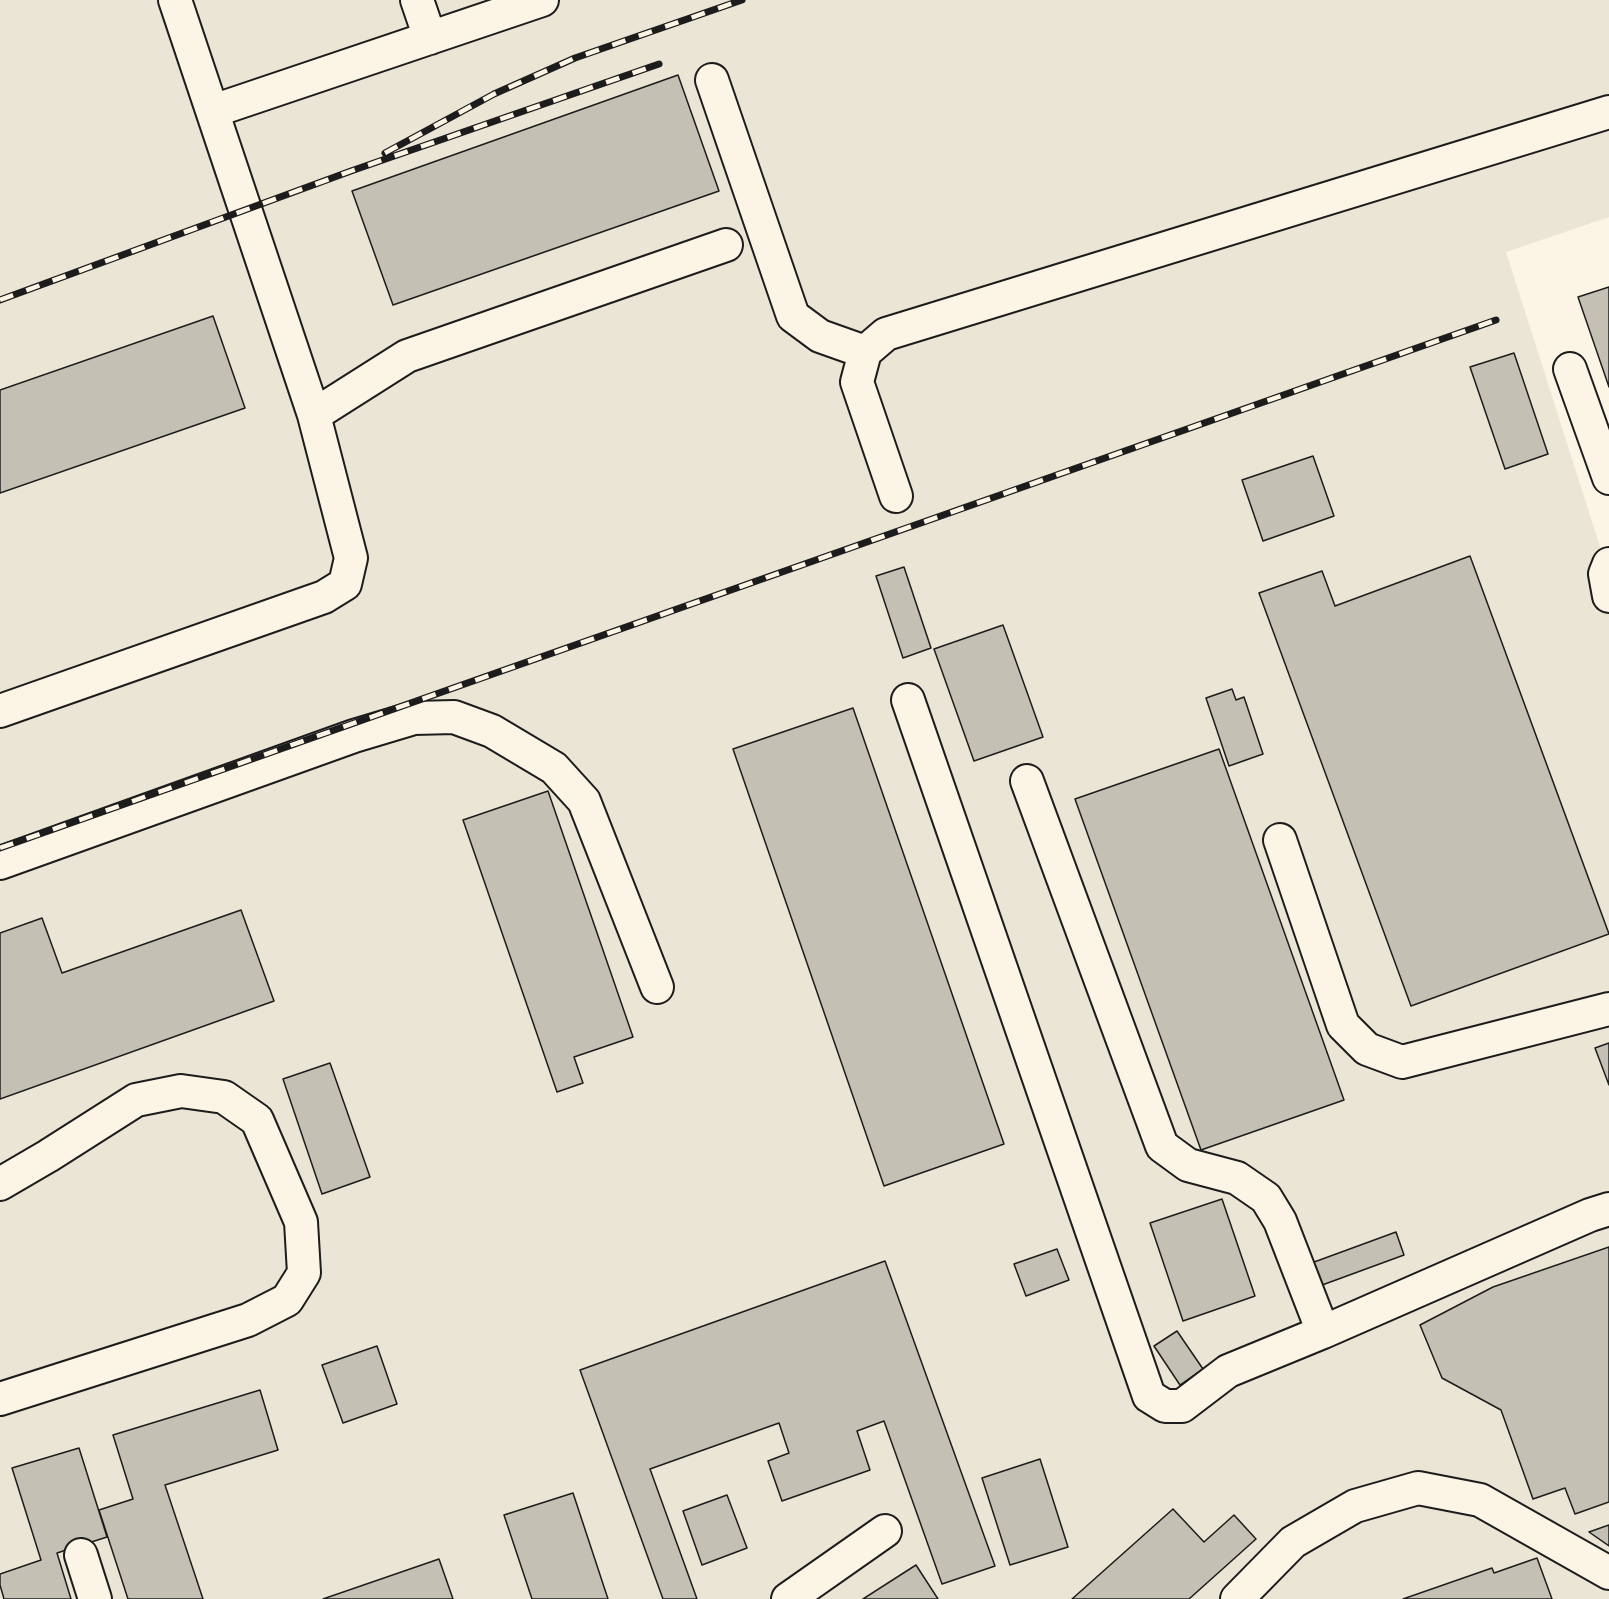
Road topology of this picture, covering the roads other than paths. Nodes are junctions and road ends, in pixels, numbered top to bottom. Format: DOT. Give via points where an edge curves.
graph roads {
  1 [pos="175,0"];
  2 [pos="417,0"];
  3 [pos="542,0"];
  4 [pos="430,38"];
  5 [pos="712,80"];
  6 [pos="213,111"];
  7 [pos="1609,112"];
  8 [pos="726,245"];
  9 [pos="865,352"];
  10 [pos="1570,369"];
  11 [pos="314,415"];
  12 [pos="1609,478"];
  13 [pos="896,496"];
  14 [pos="1609,564"];
  15 [pos="1609,596"];
  16 [pos="908,700"];
  17 [pos="0,711"];
  18 [pos="1028,781"];
  19 [pos="1280,840"];
  20 [pos="0,863"];
  21 [pos="657,987"];
  22 [pos="1609,1009"];
  23 [pos="0,1184"];
  24 [pos="1609,1209"];
  25 [pos="1323,1332"];
  26 [pos="0,1399"];
  27 [pos="885,1531"];
  28 [pos="81,1555"];
  29 [pos="1609,1573"];
  30 [pos="95,1599"];
  31 [pos="788,1599"];
  32 [pos="1237,1599"];
  1 -- 6 [label="lane"];
  2 -- 4 [label="lane"];
  3 -- 4 [label="lane"];
  4 -- 6 [label="lane"];
  5 -- 9 [label="lane" via="793,316 820,336"];
  6 -- 11 [label="lane"];
  7 -- 9 [label="lane" via="886,334"];
  8 -- 11 [label="lane" via="407,356"];
  9 -- 13 [label="lane" via="857,382"];
  10 -- 12 [label="lane"];
  11 -- 17 [label="lane" via="351,558 345,584 324,597"];
  14 -- 15 [label="lane" via="1605,574"];
  16 -- 25 [label="lane" via="1149,1396 1165,1406 1182,1406 1228,1371"];
  18 -- 25 [label="lane" via="1162,1146 1188,1165 1237,1178 1266,1198 1280,1221"];
  19 -- 22 [label="lane" via="1343,1025 1366,1049 1402,1062"];
  20 -- 21 [label="lane" via="354,736 414,718 454,717 492,731 554,768 584,801"];
  23 -- 26 [label="lane" via="136,1100 181,1091 224,1097 257,1120 301,1222 304,1272 287,1300 248,1320"];
  24 -- 25 [label="lane"];
  27 -- 31 [label="lane"];
  28 -- 30 [label="lane"];
  29 -- 32 [label="lane" via="1480,1500 1418,1488 1355,1506 1293,1542"];
}
